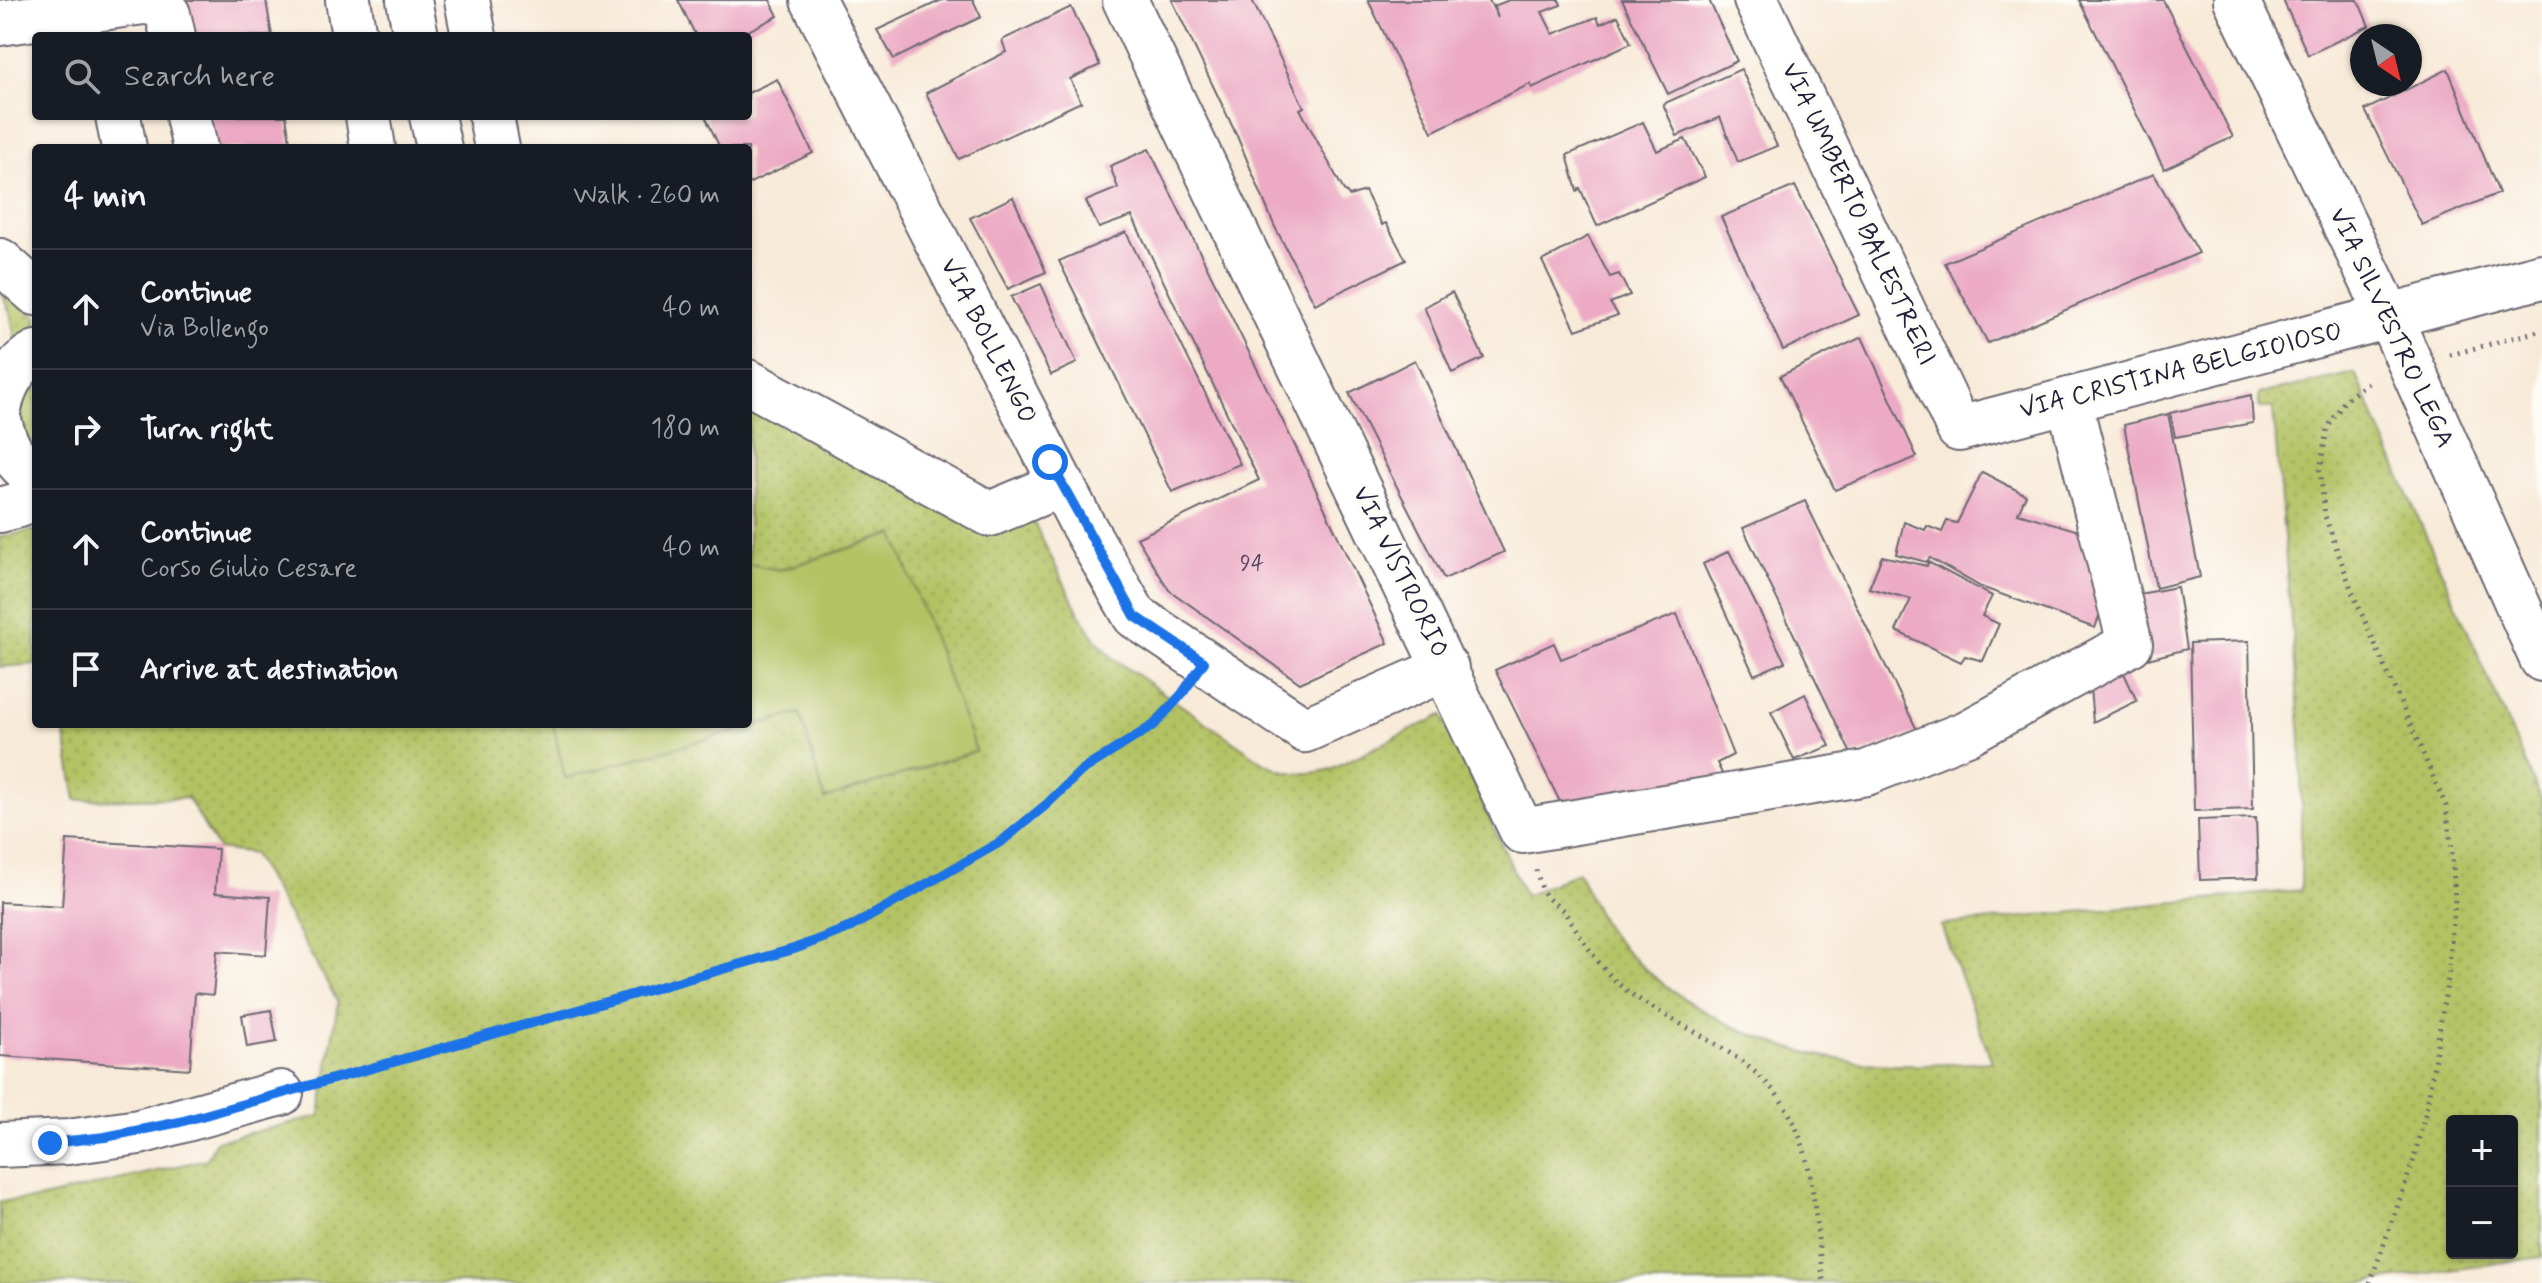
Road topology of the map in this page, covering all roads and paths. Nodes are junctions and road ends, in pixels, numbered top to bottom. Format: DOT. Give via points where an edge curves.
graph roads {
  1 [pos="348,0"];
  2 [pos="409,0"];
  3 [pos="467,0"];
  4 [pos="813,0"];
  5 [pos="1125,0"];
  6 [pos="1756,0"];
  7 [pos="2236,0"];
  8 [pos="0,23"];
  9 [pos="99,23"];
  10 [pos="172,32"];
  11 [pos="353,32"];
  12 [pos="415,32"];
  13 [pos="473,32"];
  14 [pos="119,120"];
  15 [pos="189,120"];
  16 [pos="369,120"];
  17 [pos="433,120"];
  18 [pos="492,120"];
  19 [pos="123,144"];
  20 [pos="194,144"];
  21 [pos="372,144"];
  22 [pos="438,144"];
  23 [pos="496,144"];
  24 [pos="0,261"];
  25 [pos="2542,276"];
  26 [pos="32,289"];
  27 [pos="2390,318"];
  28 [pos="2542,330"];
  29 [pos="32,356"];
  30 [pos="2411,366"];
  31 [pos="752,384"];
  32 [pos="1,395"];
  33 [pos="2069,400"];
  34 [pos="1959,429"];
  35 [pos="32,474"];
  36 [pos="1062,484"];
  37 [pos="32,498"];
  38 [pos="0,510"];
  39 [pos="2542,659"];
  40 [pos="1204,662"];
  41 [pos="1446,668"];
  42 [pos="1522,831"];
  43 [pos="281,1093"];
  44 [pos="0,1145"];
  45 [pos="1824,1283"];
  46 [pos="2370,1283"];
  1 -- 11 [label="street"];
  2 -- 12 [label="street"];
  3 -- 13 [label="street"];
  4 -- 36 [label="street, VIA BOLLENGO"];
  5 -- 41 [label="street, VIA VISTRORIO"];
  6 -- 34 [label="street, VIA UMBERTO BALESTRERI"];
  7 -- 27 [label="street, VIA SILVESTRO LEGA"];
  8 -- 9 [label="street"];
  9 -- 10 [label="street" via="143,2 160,4"];
  14 -- 19 [label="street"];
  15 -- 20 [label="street"];
  16 -- 21 [label="street"];
  17 -- 22 [label="street"];
  18 -- 23 [label="street"];
  24 -- 26 [label="street"];
  25 -- 27 [label="street, VIA CRISTINA BELGIOIOSO"];
  27 -- 30 [label="street, VIA SILVESTRO LEGA"];
  27 -- 33 [label="street, VIA CRISTINA BELGIOIOSO"];
  28 -- 30 [label="path"];
  29 -- 32 [label="street" via="16,369"];
  30 -- 39 [label="street, VIA SILVESTRO LEGA"];
  30 -- 46 [label="path" via="2372,380 2345,400 2327,429 2320,470 2334,547 2446,806 2452,851 2455,901 2448,977 2427,1106"];
  31 -- 36 [label="street" via="990,514"];
  32 -- 35 [label="street" via="3,439"];
  33 -- 34 [label="street, VIA CRISTINA BELGIOIOSO"];
  33 -- 42 [label="street" via="2130,644 1967,733 1866,773"];
  36 -- 40 [label="street, VIA BOLLENGO" via="1135,616"];
  37 -- 38 [label="street"];
  40 -- 41 [label="street, VIA BOLLENGO" via="1305,730"];
  40 -- 43 [label="path" via="1154,725 1081,771 1002,841 851,927 743,964"];
  41 -- 42 [label="street, VIA VISTRORIO"];
  42 -- 45 [label="path" via="1547,898 1561,907 1624,989 1764,1079 1783,1103 1806,1157"];
  43 -- 44 [label="street" via="139,1132"];
}
